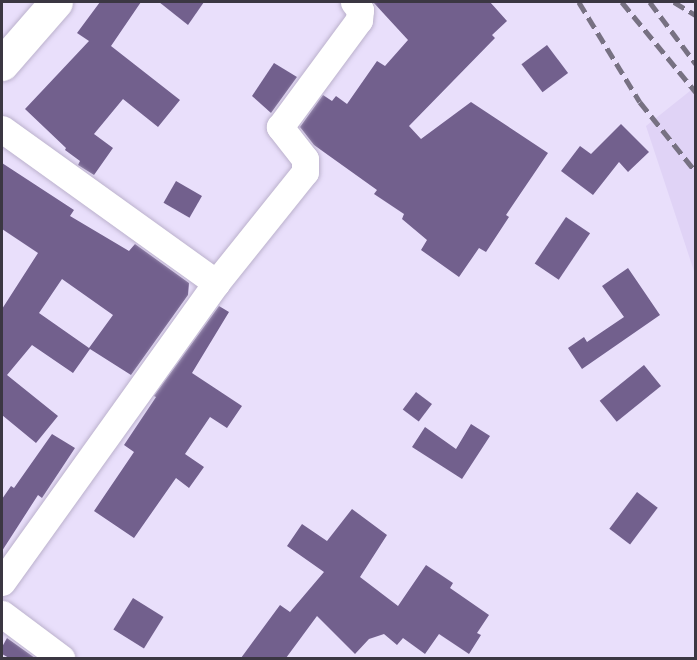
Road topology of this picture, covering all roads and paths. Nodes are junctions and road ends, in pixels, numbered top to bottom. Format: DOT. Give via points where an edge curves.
graph roads {
  1 [pos="354,2"];
  2 [pos="45,5"];
  3 [pos="2,64"];
  4 [pos="2,129"];
  5 [pos="216,283"];
  6 [pos="2,582"];
  7 [pos="2,614"];
  8 [pos="57,657"];
  1 -- 5 [label="street" via="360,10 359,20 280,127 305,159 305,172"];
  2 -- 3 [label="highway"];
  4 -- 5 [label="street"];
  5 -- 6 [label="street"];
  7 -- 8 [label="street"];
}
